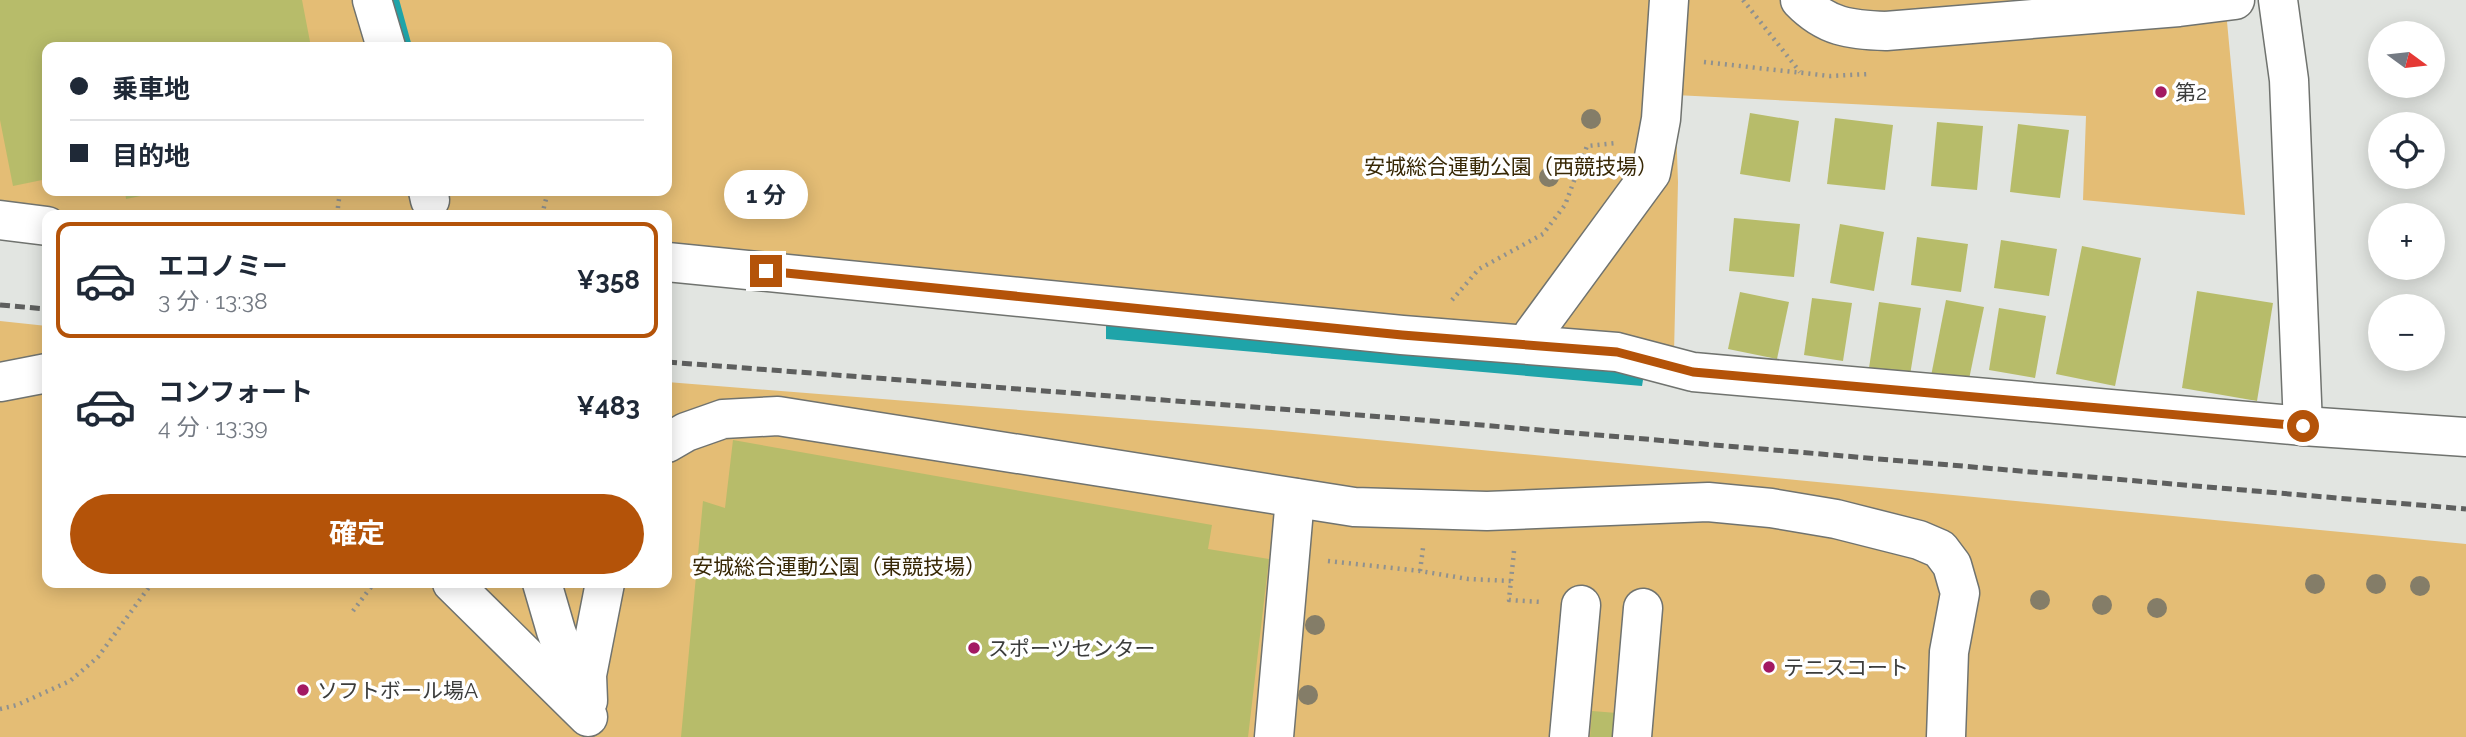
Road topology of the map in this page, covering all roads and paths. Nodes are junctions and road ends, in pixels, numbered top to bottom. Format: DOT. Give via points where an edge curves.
graph roads {
  1 [pos="372,0"];
  2 [pos="1669,0"];
  3 [pos="1743,0"];
  4 [pos="1800,0"];
  5 [pos="2278,0"];
  6 [pos="2230,1"];
  7 [pos="2179,4"];
  8 [pos="2082,7"];
  9 [pos="1983,12"];
  10 [pos="1884,15"];
  11 [pos="385,42"];
  12 [pos="1800,72"];
  13 [pos="1619,143"];
  14 [pos="0,220"];
  15 [pos="42,225"];
  16 [pos="672,262"];
  17 [pos="1447,306"];
  18 [pos="1533,334"];
  19 [pos="42,374"];
  20 [pos="0,382"];
  21 [pos="2303,426"];
  22 [pos="2466,437"];
  23 [pos="672,440"];
  24 [pos="1295,498"];
  25 [pos="1517,509"];
  26 [pos="1366,567"];
  27 [pos="1511,581"];
  28 [pos="148,588"];
  29 [pos="370,588"];
  30 [pos="457,588"];
  31 [pos="543,588"];
  32 [pos="604,588"];
  33 [pos="1509,600"];
  34 [pos="1581,605"];
  35 [pos="1643,608"];
  36 [pos="353,611"];
  37 [pos="0,709"];
  38 [pos="597,727"];
  39 [pos="1274,737"];
  40 [pos="1569,737"];
  41 [pos="1632,737"];
  42 [pos="1946,737"];
  1 -- 11 [label="street"];
  2 -- 18 [label="street" via="1661,119 1651,173"];
  3 -- 12 [label="path"];
  4 -- 10 [label="street" via="1840,27"];
  5 -- 21 [label="street" via="2290,80"];
  6 -- 7 [label="street"];
  7 -- 8 [label="street"];
  8 -- 9 [label="street"];
  9 -- 10 [label="street"];
  13 -- 17 [label="path" via="1587,146 1565,205 1544,234 1479,269"];
  14 -- 15 [label="street"];
  16 -- 21 [label="street" via="1617,352 1693,372"];
  19 -- 20 [label="street"];
  21 -- 22 [label="street"];
  23 -- 24 [label="street" via="723,419 778,416"];
  24 -- 25 [label="street" via="1354,507"];
  24 -- 39 [label="street"];
  25 -- 27 [label="path"];
  25 -- 42 [label="street" via="1708,502 1836,519 1940,549 1952,565 1959,593 1949,652"];
  26 -- 27 [label="path"];
  27 -- 33 [label="path"];
  28 -- 37 [label="path" via="98,657 70,681"];
  29 -- 36 [label="path"];
  30 -- 38 [label="street"];
  31 -- 38 [label="street" via="556,631"];
  32 -- 38 [label="street" via="587,675"];
  34 -- 40 [label="street"];
  35 -- 41 [label="street"];
}
